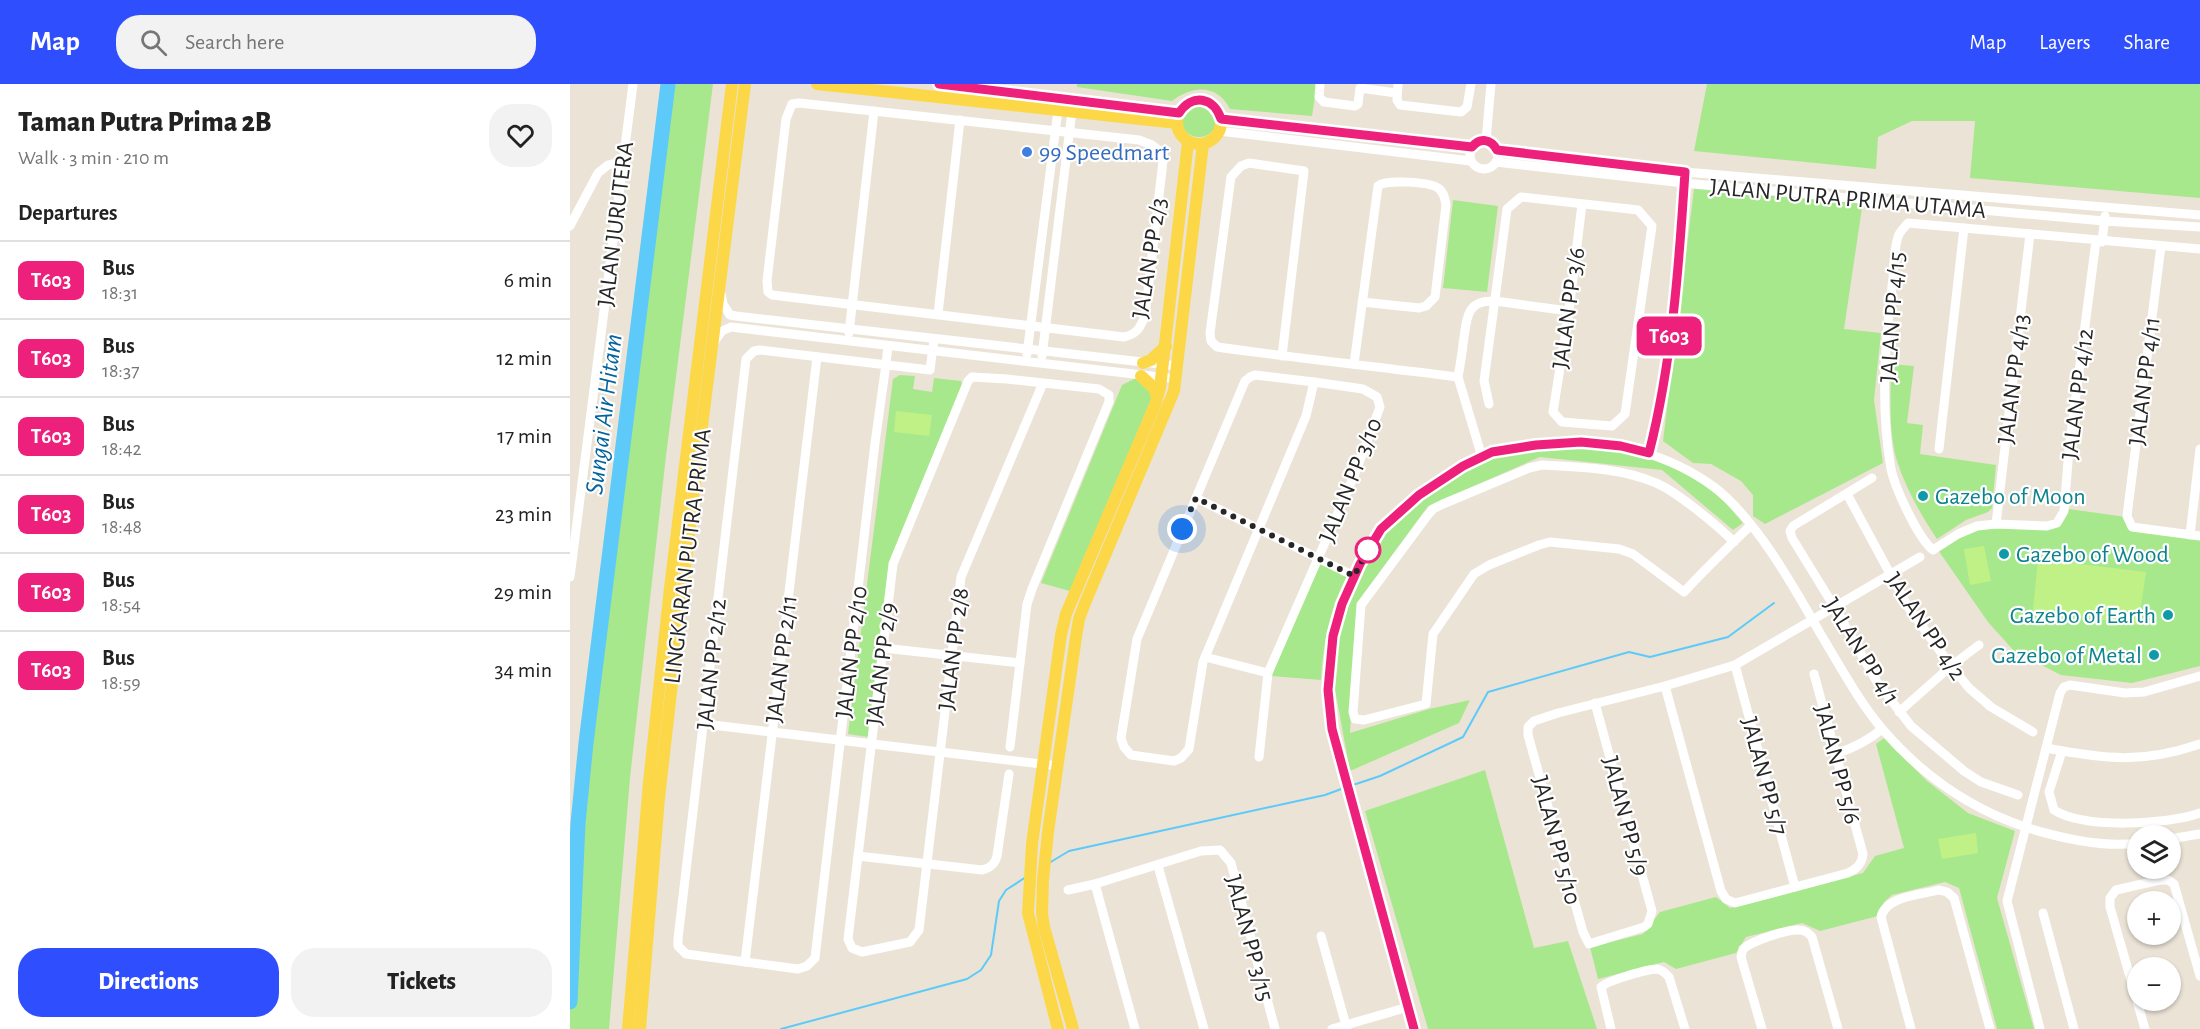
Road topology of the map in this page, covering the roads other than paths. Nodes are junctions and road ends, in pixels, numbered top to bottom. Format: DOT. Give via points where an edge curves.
graph roads {
  1 [pos="633,84"];
  2 [pos="732,84"];
  3 [pos="745,84"];
  4 [pos="817,84"];
  5 [pos="939,84"];
  6 [pos="1320,84"];
  7 [pos="1471,84"];
  8 [pos="1491,84"];
  9 [pos="1397,88"];
  10 [pos="900,89"];
  11 [pos="1058,110"];
  12 [pos="874,111"];
  13 [pos="1072,111"];
  14 [pos="1178,118"];
  15 [pos="960,120"];
  16 [pos="1220,125"];
  17 [pos="1055,131"];
  18 [pos="1069,133"];
  19 [pos="1485,140"];
  20 [pos="1188,142"];
  21 [pos="1203,144"];
  22 [pos="1472,147"];
  23 [pos="1497,150"];
  24 [pos="1471,160"];
  25 [pos="623,161"];
  26 [pos="1496,162"];
  27 [pos="1685,172"];
  28 [pos="1684,183"];
  29 [pos="1582,204"];
  30 [pos="2101,207"];
  31 [pos="2200,215"];
  32 [pos="2099,220"];
  33 [pos="570,226"];
  34 [pos="2200,227"];
  35 [pos="1964,228"];
  36 [pos="2030,234"];
  37 [pos="2097,241"];
  38 [pos="2161,246"];
  39 [pos="2200,249"];
  40 [pos="719,283"];
  41 [pos="1495,301"];
  42 [pos="1362,302"];
  43 [pos="853,304"];
  44 [pos="1569,311"];
  45 [pos="938,314"];
  46 [pos="1031,325"];
  47 [pos="1046,327"];
  48 [pos="849,329"];
  49 [pos="934,339"];
  50 [pos="848,341"];
  51 [pos="711,346"];
  52 [pos="888,346"];
  53 [pos="1166,346"];
  54 [pos="1028,350"];
  55 [pos="932,352"];
  56 [pos="1043,352"];
  57 [pos="1282,356"];
  58 [pos="816,357"];
  59 [pos="1027,362"];
  60 [pos="886,364"];
  61 [pos="1042,364"];
  62 [pos="1354,364"];
  63 [pos="1178,366"];
  64 [pos="1142,370"];
  65 [pos="1163,371"];
  66 [pos="1458,377"];
  67 [pos="1176,380"];
  68 [pos="1314,382"];
  69 [pos="1043,383"];
  70 [pos="1157,397"];
  71 [pos="1489,404"];
  72 [pos="1939,449"];
  73 [pos="2200,449"];
  74 [pos="1649,453"];
  75 [pos="1482,457"];
  76 [pos="1872,478"];
  77 [pos="570,494"];
  78 [pos="1847,494"];
  79 [pos="580,495"];
  80 [pos="1196,498"];
  81 [pos="1996,524"];
  82 [pos="1750,526"];
  83 [pos="1258,529"];
  84 [pos="2190,534"];
  85 [pos="2200,536"];
  86 [pos="1734,542"];
  87 [pos="1932,550"];
  88 [pos="1920,557"];
  89 [pos="1317,558"];
  90 [pos="1890,575"];
  91 [pos="1354,576"];
  92 [pos="570,578"];
  93 [pos="1835,608"];
  94 [pos="1813,620"];
  95 [pos="1978,645"];
  96 [pos="883,648"];
  97 [pos="952,656"];
  98 [pos="1205,657"];
  99 [pos="1020,663"];
  100 [pos="1736,665"];
  101 [pos="1951,666"];
  102 [pos="1269,673"];
  103 [pos="1814,674"];
  104 [pos="2200,676"];
  105 [pos="1665,686"];
  106 [pos="1595,703"];
  107 [pos="1899,711"];
  108 [pos="704,724"];
  109 [pos="1882,729"];
  110 [pos="772,732"];
  111 [pos="2033,732"];
  112 [pos="841,740"];
  113 [pos="871,744"];
  114 [pos="2200,744"];
  115 [pos="1010,747"];
  116 [pos="2046,748"];
  117 [pos="2062,751"];
  118 [pos="941,752"];
  119 [pos="1836,754"];
  120 [pos="1259,757"];
  121 [pos="1045,765"];
  122 [pos="1058,766"];
  123 [pos="1008,774"];
  124 [pos="2018,795"];
  125 [pos="2200,813"];
  126 [pos="2025,826"];
  127 [pos="2200,834"];
  128 [pos="2181,837"];
  129 [pos="2127,843"];
  130 [pos="858,856"];
  131 [pos="927,863"];
  132 [pos="1158,866"];
  133 [pos="1095,884"];
  134 [pos="1795,887"];
  135 [pos="1068,890"];
  136 [pos="2043,913"];
  137 [pos="919,930"];
  138 [pos="1321,936"];
  139 [pos="1589,944"];
  140 [pos="745,962"];
  141 [pos="2200,975"];
  142 [pos="1408,1007"];
  143 [pos="1346,1027"];
  144 [pos="628,1029"];
  145 [pos="640,1029"];
  146 [pos="1058,1029"];
  147 [pos="1073,1029"];
  148 [pos="1135,1029"];
  149 [pos="1204,1029"];
  150 [pos="1275,1029"];
  151 [pos="1332,1029"];
  152 [pos="1414,1029"];
  153 [pos="1611,1029"];
  154 [pos="1685,1029"];
  155 [pos="1762,1029"];
  156 [pos="1838,1029"];
  157 [pos="1911,1029"];
  158 [pos="1990,1029"];
  159 [pos="2040,1029"];
  160 [pos="2074,1029"];
  161 [pos="2145,1029"];
  1 -- 25 [label="street, JALAN JURUTERA"];
  2 -- 144 [label="main road, LINGKARAN PUTRA PRIMA" via="664,645"];
  3 -- 40 [label="main road, LINGKARAN PUTRA PRIMA"];
  4 -- 10 [label="main road"];
  5 -- 14 [label="main road"];
  6 -- 9 [label="street" via="1324,102 1355,106 1360,88"];
  7 -- 9 [label="street" via="1467,107 1461,112 1400,105 1396,100"];
  8 -- 19 [label="street"];
  10 -- 11 [label="main road"];
  11 -- 13 [label="main road"];
  11 -- 17 [label="street"];
  12 -- 15 [label="street"];
  12 -- 43 [label="street"];
  12 -- 43 [label="street" via="799,103 788,109 767,281 772,295"];
  13 -- 14 [label="main road"];
  13 -- 18 [label="street"];
  14 -- 16 [label="main road" via="1183,106 1202,100 1218,110"];
  14 -- 20 [label="main road" via="1181,135"];
  15 -- 17 [label="street"];
  15 -- 45 [label="street"];
  16 -- 21 [label="main road" via="1215,137"];
  16 -- 22 [label="street"];
  16 -- 24 [label="street"];
  17 -- 18 [label="street"];
  17 -- 46 [label="street"];
  18 -- 47 [label="street"];
  18 -- 47 [label="street, JALAN PP 2/3" via="1139,140 1160,151 1163,162 1145,316 1139,329 1124,337"];
  19 -- 22 [label="street"];
  19 -- 23 [label="street"];
  20 -- 21 [label="main road"];
  20 -- 53 [label="main road"];
  21 -- 63 [label="main road"];
  22 -- 24 [label="street"];
  23 -- 26 [label="street"];
  23 -- 27 [label="street, JALAN PUTRA PRIMA UTAMA"];
  24 -- 26 [label="street" via="1476,167 1485,169"];
  25 -- 33 [label="street" via="598,173"];
  25 -- 79 [label="street, JALAN JURUTERA"];
  26 -- 28 [label="street, JALAN PUTRA PRIMA UTAMA"];
  27 -- 28 [label="street"];
  27 -- 30 [label="street, JALAN PUTRA PRIMA UTAMA"];
  28 -- 32 [label="street, JALAN PUTRA PRIMA UTAMA"];
  28 -- 74 [label="street" via="1677,280"];
  29 -- 41 [label="street" via="1521,197 1507,209"];
  29 -- 44 [label="street, JALAN PP 3/6"];
  29 -- 44 [label="street, JALAN PP 3/6" via="1638,210 1653,226 1625,414 1612,426 1562,422 1553,412"];
  30 -- 31 [label="street, JALAN PUTRA PRIMA UTAMA"];
  30 -- 32 [label="street, JALAN PP 4/12"];
  32 -- 34 [label="street, JALAN PUTRA PRIMA UTAMA"];
  32 -- 37 [label="street, JALAN PP 4/12"];
  35 -- 36 [label="street, JALAN PP 4/15"];
  35 -- 72 [label="street"];
  35 -- 87 [label="street, JALAN PP 4/15" via="1908,223 1898,236 1888,315 1886,425 1892,472 1907,511"];
  36 -- 37 [label="street, JALAN PP 4/15"];
  36 -- 81 [label="street, JALAN PP 4/13"];
  37 -- 38 [label="street, JALAN PP 4/15"];
  37 -- 81 [label="street, JALAN PP 4/12" via="2064,511 2057,523 2046,526"];
  38 -- 39 [label="street, JALAN PP 4/15"];
  38 -- 84 [label="street, JALAN PP 4/11" via="2127,516 2132,527"];
  40 -- 48 [label="street" via="723,304 730,315"];
  40 -- 51 [label="main road, LINGKARAN PUTRA PRIMA"];
  41 -- 44 [label="street"];
  41 -- 66 [label="street" via="1476,304 1467,315"];
  41 -- 71 [label="street" via="1484,381"];
  42 -- 42 [label="street" via="1419,308 1435,297 1446,205 1440,189 1430,184 1386,182 1378,186"];
  42 -- 62 [label="street"];
  43 -- 45 [label="street"];
  43 -- 48 [label="street"];
  45 -- 46 [label="street"];
  46 -- 47 [label="street"];
  46 -- 54 [label="street"];
  47 -- 56 [label="street"];
  48 -- 49 [label="street"];
  48 -- 50 [label="street"];
  49 -- 54 [label="street"];
  49 -- 55 [label="street"];
  50 -- 51 [label="street" via="731,327 722,331"];
  50 -- 52 [label="street"];
  51 -- 145 [label="main road, LINGKARAN PUTRA PRIMA" via="659,798"];
  52 -- 55 [label="street"];
  52 -- 60 [label="street, JALAN PP 2/10"];
  53 -- 64 [label="main road"];
  53 -- 65 [label="main road"];
  54 -- 56 [label="street"];
  54 -- 59 [label="street"];
  55 -- 59 [label="street"];
  55 -- 60 [label="street" via="930,370"];
  56 -- 61 [label="street"];
  56 -- 64 [label="street"];
  57 -- 57 [label="street" via="1217,347 1211,341 1231,177 1240,165 1249,163 1304,171"];
  57 -- 62 [label="street"];
  58 -- 60 [label="street"];
  58 -- 108 [label="street, JALAN PP 2/12" via="760,350 749,355 744,366"];
  58 -- 110 [label="street, JALAN PP 2/11"];
  59 -- 61 [label="street"];
  60 -- 112 [label="street, JALAN PP 2/10"];
  61 -- 64 [label="street"];
  62 -- 66 [label="street"];
  63 -- 65 [label="street"];
  63 -- 67 [label="main road"];
  64 -- 65 [label="street"];
  64 -- 70 [label="main road"];
  65 -- 67 [label="street"];
  65 -- 70 [label="main road"];
  66 -- 75 [label="street"];
  67 -- 122 [label="main road" via="1168,410 1079,619"];
  68 -- 80 [label="street, JALAN PP 3/10" via="1250,376"];
  68 -- 83 [label="street" via="1306,416"];
  68 -- 89 [label="street, JALAN PP 3/10" via="1363,389 1377,397 1380,407"];
  69 -- 96 [label="street, JALAN PP 2/9" via="972,377 968,381 895,556"];
  69 -- 97 [label="street, JALAN PP 2/8" via="961,577"];
  69 -- 99 [label="street" via="1099,389 1109,396 1109,402 1032,589"];
  70 -- 121 [label="main road" via="1066,614"];
  73 -- 84 [label="street"];
  74 -- 75 [label="street" via="1581,442 1536,445"];
  74 -- 82 [label="street" via="1715,488"];
  75 -- 91 [label="street" via="1419,495 1381,529"];
  76 -- 78 [label="street"];
  77 -- 79 [label="street"];
  78 -- 90 [label="street, JALAN PP 4/2"];
  78 -- 93 [label="street, JALAN PP 4/1" via="1790,531"];
  79 -- 92 [label="street, JALAN JURUTERA"];
  80 -- 83 [label="street"];
  80 -- 98 [label="street" via="1137,639 1121,738 1131,755 1174,761 1189,749"];
  81 -- 87 [label="street, JALAN PP 4/12" via="1967,530"];
  82 -- 86 [label="street"];
  82 -- 94 [label="street"];
  83 -- 89 [label="street"];
  83 -- 98 [label="street"];
  84 -- 85 [label="street"];
  86 -- 86 [label="street" via="1658,483 1630,474 1542,465 1443,504 1427,516 1361,605 1355,719 1426,704 1433,634 1474,574 1489,565 1550,542 1627,551 1684,592"];
  88 -- 90 [label="street"];
  89 -- 91 [label="street"];
  89 -- 102 [label="street, JALAN PP 3/10"];
  90 -- 93 [label="street"];
  90 -- 101 [label="street, JALAN PP 4/2"];
  91 -- 142 [label="street" via="1333,636 1328,690 1332,729"];
  93 -- 94 [label="street"];
  93 -- 107 [label="street, JALAN PP 4/1" via="1877,682"];
  94 -- 100 [label="street"];
  94 -- 109 [label="street"];
  95 -- 101 [label="street"];
  96 -- 97 [label="street"];
  96 -- 113 [label="street, JALAN PP 2/9"];
  97 -- 99 [label="street"];
  97 -- 118 [label="street, JALAN PP 2/8"];
  98 -- 102 [label="street"];
  99 -- 115 [label="street"];
  100 -- 105 [label="street"];
  100 -- 134 [label="street, JALAN PP 5/7"];
  101 -- 107 [label="street"];
  101 -- 111 [label="street, JALAN PP 4/2" via="1991,707"];
  102 -- 120 [label="street, JALAN PP 3/10"];
  103 -- 119 [label="street, JALAN PP 5/6"];
  104 -- 116 [label="street" via="2144,692 2064,687"];
  105 -- 106 [label="street"];
  105 -- 134 [label="street" via="1723,896 1735,903"];
  106 -- 139 [label="street, JALAN PP 5/9" via="1652,911 1644,927"];
  106 -- 139 [label="street, JALAN PP 5/10" via="1534,721 1528,727"];
  107 -- 124 [label="street, JALAN PP 4/1" via="1964,771 1981,782"];
  108 -- 110 [label="street"];
  108 -- 140 [label="street, JALAN PP 2/12" via="678,939 680,950 690,955"];
  109 -- 119 [label="street" via="1872,738"];
  109 -- 126 [label="street" via="1908,756 1966,801"];
  110 -- 112 [label="street"];
  110 -- 140 [label="street, JALAN PP 2/11"];
  112 -- 113 [label="street"];
  112 -- 140 [label="street, JALAN PP 2/10" via="815,958 798,969"];
  113 -- 118 [label="street"];
  113 -- 130 [label="street, JALAN PP 2/9"];
  114 -- 117 [label="street" via="2136,759"];
  116 -- 117 [label="street"];
  116 -- 126 [label="street"];
  117 -- 125 [label="street" via="2049,792 2054,810 2064,816 2099,822 2139,822"];
  118 -- 121 [label="street"];
  118 -- 131 [label="street, JALAN PP 2/8"];
  119 -- 134 [label="street, JALAN PP 5/6" via="1863,861 1855,870"];
  121 -- 122 [label="street"];
  121 -- 146 [label="main road" via="1032,844 1028,914"];
  122 -- 147 [label="main road" via="1042,913"];
  123 -- 131 [label="street" via="995,862 982,870"];
  126 -- 129 [label="street" via="2057,837"];
  126 -- 159 [label="street" via="2007,901"];
  127 -- 128 [label="street"];
  130 -- 131 [label="street"];
  130 -- 137 [label="street, JALAN PP 2/9" via="849,944 856,951 868,951 910,942"];
  131 -- 137 [label="street, JALAN PP 2/8"];
  132 -- 133 [label="street"];
  132 -- 149 [label="street"];
  132 -- 150 [label="street, JALAN PP 3/15" via="1201,851 1220,850 1231,863"];
  133 -- 135 [label="street"];
  133 -- 148 [label="street"];
  136 -- 160 [label="street"];
  138 -- 143 [label="street"];
  141 -- 161 [label="street" via="2174,884 2160,880 2116,890 2110,907"];
  142 -- 143 [label="street"];
  142 -- 152 [label="street"];
  143 -- 151 [label="street"];
  153 -- 154 [label="street" via="1600,992 1603,984 1655,969 1669,977"];
  155 -- 156 [label="street" via="1741,957 1743,949 1750,942 1797,929 1812,937"];
  157 -- 158 [label="street" via="1881,917 1890,903 1939,890 1954,898"];
}
